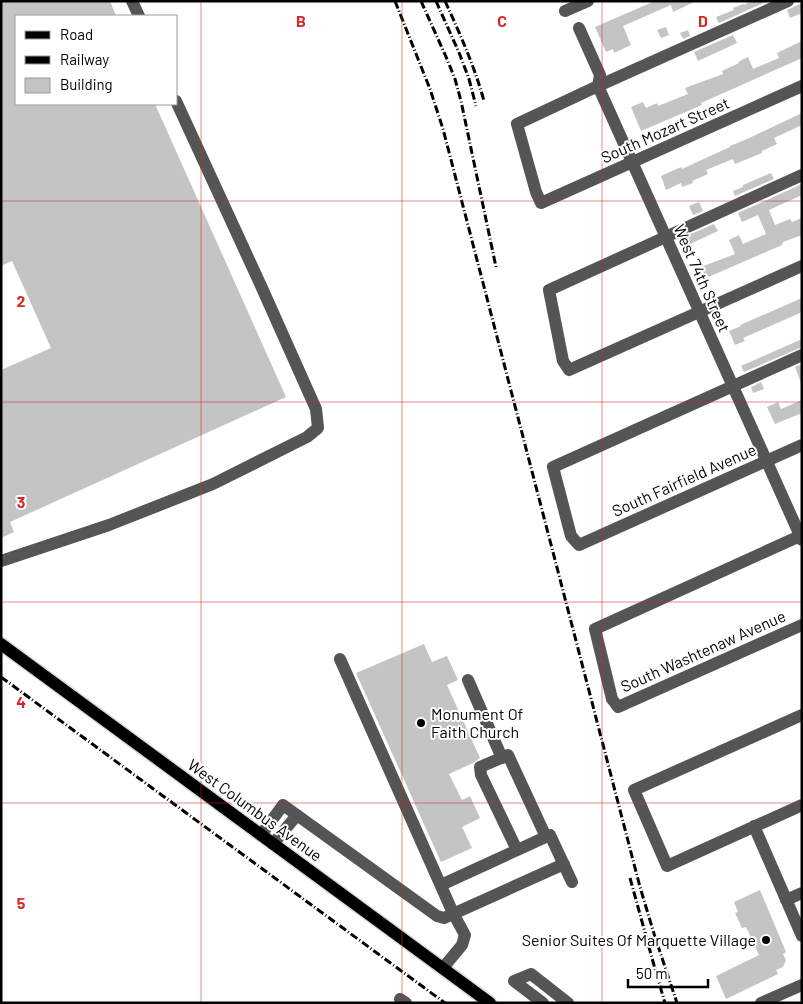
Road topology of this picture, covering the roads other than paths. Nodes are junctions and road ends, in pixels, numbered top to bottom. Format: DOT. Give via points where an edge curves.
graph roads {
  1 [pos="132,1"];
  2 [pos="588,1"];
  3 [pos="788,1"];
  4 [pos="565,12"];
  5 [pos="138,15"];
  6 [pos="578,28"];
  7 [pos="598,86"];
  8 [pos="802,86"];
  9 [pos="178,104"];
  10 [pos="632,162"];
  11 [pos="802,175"];
  12 [pos="666,237"];
  13 [pos="802,266"];
  14 [pos="700,312"];
  15 [pos="802,355"];
  16 [pos="733,386"];
  17 [pos="802,445"];
  18 [pos="766,461"];
  19 [pos="801,537"];
  20 [pos="1,561"];
  21 [pos="802,625"];
  22 [pos="1,644"];
  23 [pos="340,659"];
  24 [pos="468,680"];
  25 [pos="802,715"];
  26 [pos="502,758"];
  27 [pos="802,805"];
  28 [pos="297,815"];
  29 [pos="754,826"];
  30 [pos="261,835"];
  31 [pos="546,837"];
  32 [pos="273,844"];
  33 [pos="517,850"];
  34 [pos="564,864"];
  35 [pos="572,882"];
  36 [pos="441,885"];
  37 [pos="802,893"];
  38 [pos="786,900"];
  39 [pos="453,913"];
  40 [pos="802,936"];
  41 [pos="443,968"];
  42 [pos="802,985"];
  43 [pos="490,1003"];
  44 [pos="543,1003"];
  45 [pos="568,1003"];
  46 [pos="761,1003"];
  1 -- 5 [label="street"];
  2 -- 4 [label="street"];
  3 -- 7 [label="street"];
  6 -- 7 [label="street, West 74th Street" via="600,75"];
  7 -- 10 [label="street, West 74th Street"];
  7 -- 10 [label="street, South Mozart Street" via="517,124 536,192 541,203"];
  8 -- 10 [label="street, South Mozart Street"];
  9 -- 20 [label="street" via="316,409 318,428 307,437 214,484 108,525"];
  10 -- 12 [label="street, West 74th Street"];
  11 -- 12 [label="street"];
  12 -- 14 [label="street, West 74th Street"];
  12 -- 14 [label="street" via="549,290 563,361 569,370"];
  13 -- 14 [label="street"];
  14 -- 16 [label="street, West 74th Street"];
  15 -- 16 [label="street"];
  16 -- 18 [label="street, West 74th Street"];
  16 -- 18 [label="street, South Fairfield Avenue" via="554,467 571,536 579,545"];
  17 -- 18 [label="street, South Fairfield Avenue"];
  18 -- 19 [label="street, West 74th Street"];
  19 -- 21 [label="street, South Washtenaw Avenue" via="595,629 612,699 618,707"];
  22 -- 30 [label="main road, West Columbus Avenue"];
  23 -- 36 [label="street"];
  24 -- 26 [label="street"];
  25 -- 29 [label="street" via="634,790 667,866"];
  26 -- 31 [label="street" via="508,755"];
  26 -- 33 [label="street" via="480,767 481,775"];
  27 -- 29 [label="street"];
  28 -- 30 [label="street" via="283,805"];
  28 -- 32 [label="street"];
  28 -- 39 [label="street" via="437,916 444,918"];
  29 -- 38 [label="street"];
  30 -- 32 [label="main road, West Columbus Avenue"];
  31 -- 33 [label="street"];
  31 -- 34 [label="street" via="550,835"];
  32 -- 41 [label="main road, West Columbus Avenue"];
  33 -- 36 [label="street"];
  34 -- 35 [label="street"];
  34 -- 39 [label="street"];
  36 -- 39 [label="street"];
  37 -- 38 [label="street"];
  38 -- 40 [label="street"];
  39 -- 41 [label="street" via="465,935 462,945"];
  41 -- 43 [label="main road, West Columbus Avenue"];
  42 -- 46 [label="street"];
  44 -- 45 [label="street" via="514,982 531,974"];
}
